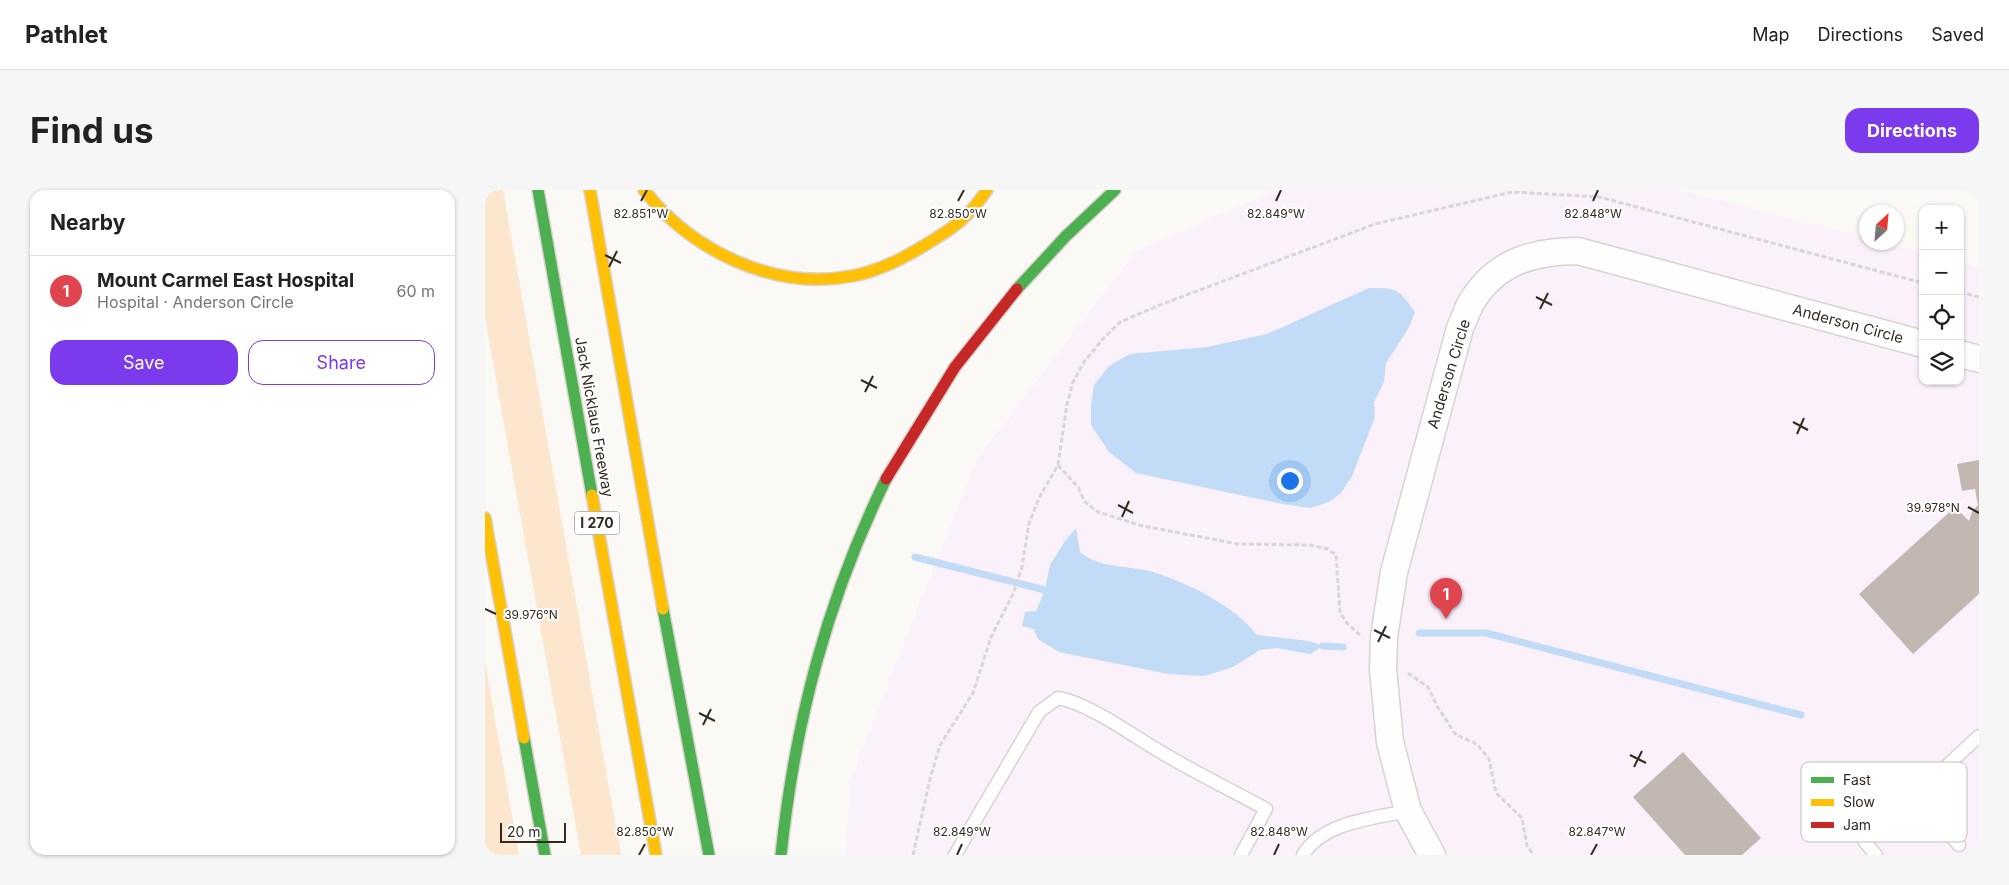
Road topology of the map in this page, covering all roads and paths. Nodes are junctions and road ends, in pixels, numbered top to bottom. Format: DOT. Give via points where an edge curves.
graph roads {
  1 [pos="538,190"];
  2 [pos="590,190"];
  3 [pos="645,190"];
  4 [pos="987,190"];
  5 [pos="1115,190"];
  6 [pos="1919,282"];
  7 [pos="1964,293"];
  8 [pos="1979,297"];
  9 [pos="1919,343"];
  10 [pos="1964,355"];
  11 [pos="1979,359"];
  12 [pos="1058,465"];
  13 [pos="485,518"];
  14 [pos="1383,655"];
  15 [pos="1979,736"];
  16 [pos="1950,762"];
  17 [pos="1408,811"];
  18 [pos="1865,842"];
  19 [pos="545,855"];
  20 [pos="656,855"];
  21 [pos="709,855"];
  22 [pos="781,855"];
  23 [pos="913,855"];
  24 [pos="955,855"];
  25 [pos="1241,855"];
  26 [pos="1303,855"];
  27 [pos="1432,855"];
  28 [pos="1534,855"];
  29 [pos="1876,855"];
  1 -- 20 [label="highway, Jack Nicklaus Freeway / I 270"];
  2 -- 21 [label="highway"];
  3 -- 4 [label="highway" via="676,226 722,256 791,276 840,278 890,265 912,254 958,225"];
  5 -- 22 [label="highway" via="1048,254 996,314 947,377 884,482 862,529 816,657 806,694 784,818"];
  6 -- 12 [label="path" via="1599,197 1512,192 1375,224 1121,322 1084,362 1073,382"];
  7 -- 8 [label="path"];
  9 -- 14 [label="street, Anderson Circle" via="1578,251 1552,251 1513,263 1490,279 1471,303 1461,328 1394,572"];
  10 -- 11 [label="street"];
  12 -- 14 [label="path" via="1078,487 1085,502 1098,512 1143,526 1238,544 1310,545 1328,549 1336,556 1340,613"];
  12 -- 23 [label="path" via="1029,523 1022,567 1013,594 991,637 973,692 941,745"];
  13 -- 19 [label="highway"];
  14 -- 17 [label="street, Anderson Circle" via="1390,742"];
  14 -- 28 [label="path" via="1428,687 1456,735 1477,744 1483,751 1489,759 1496,793 1522,818 1527,846"];
  15 -- 16 [label="lane"];
  17 -- 26 [label="lane" via="1341,826 1325,834"];
  17 -- 27 [label="street, Anderson Circle"];
  18 -- 29 [label="lane"];
  24 -- 25 [label="lane" via="1039,712 1058,698 1107,720 1266,809"];
}
